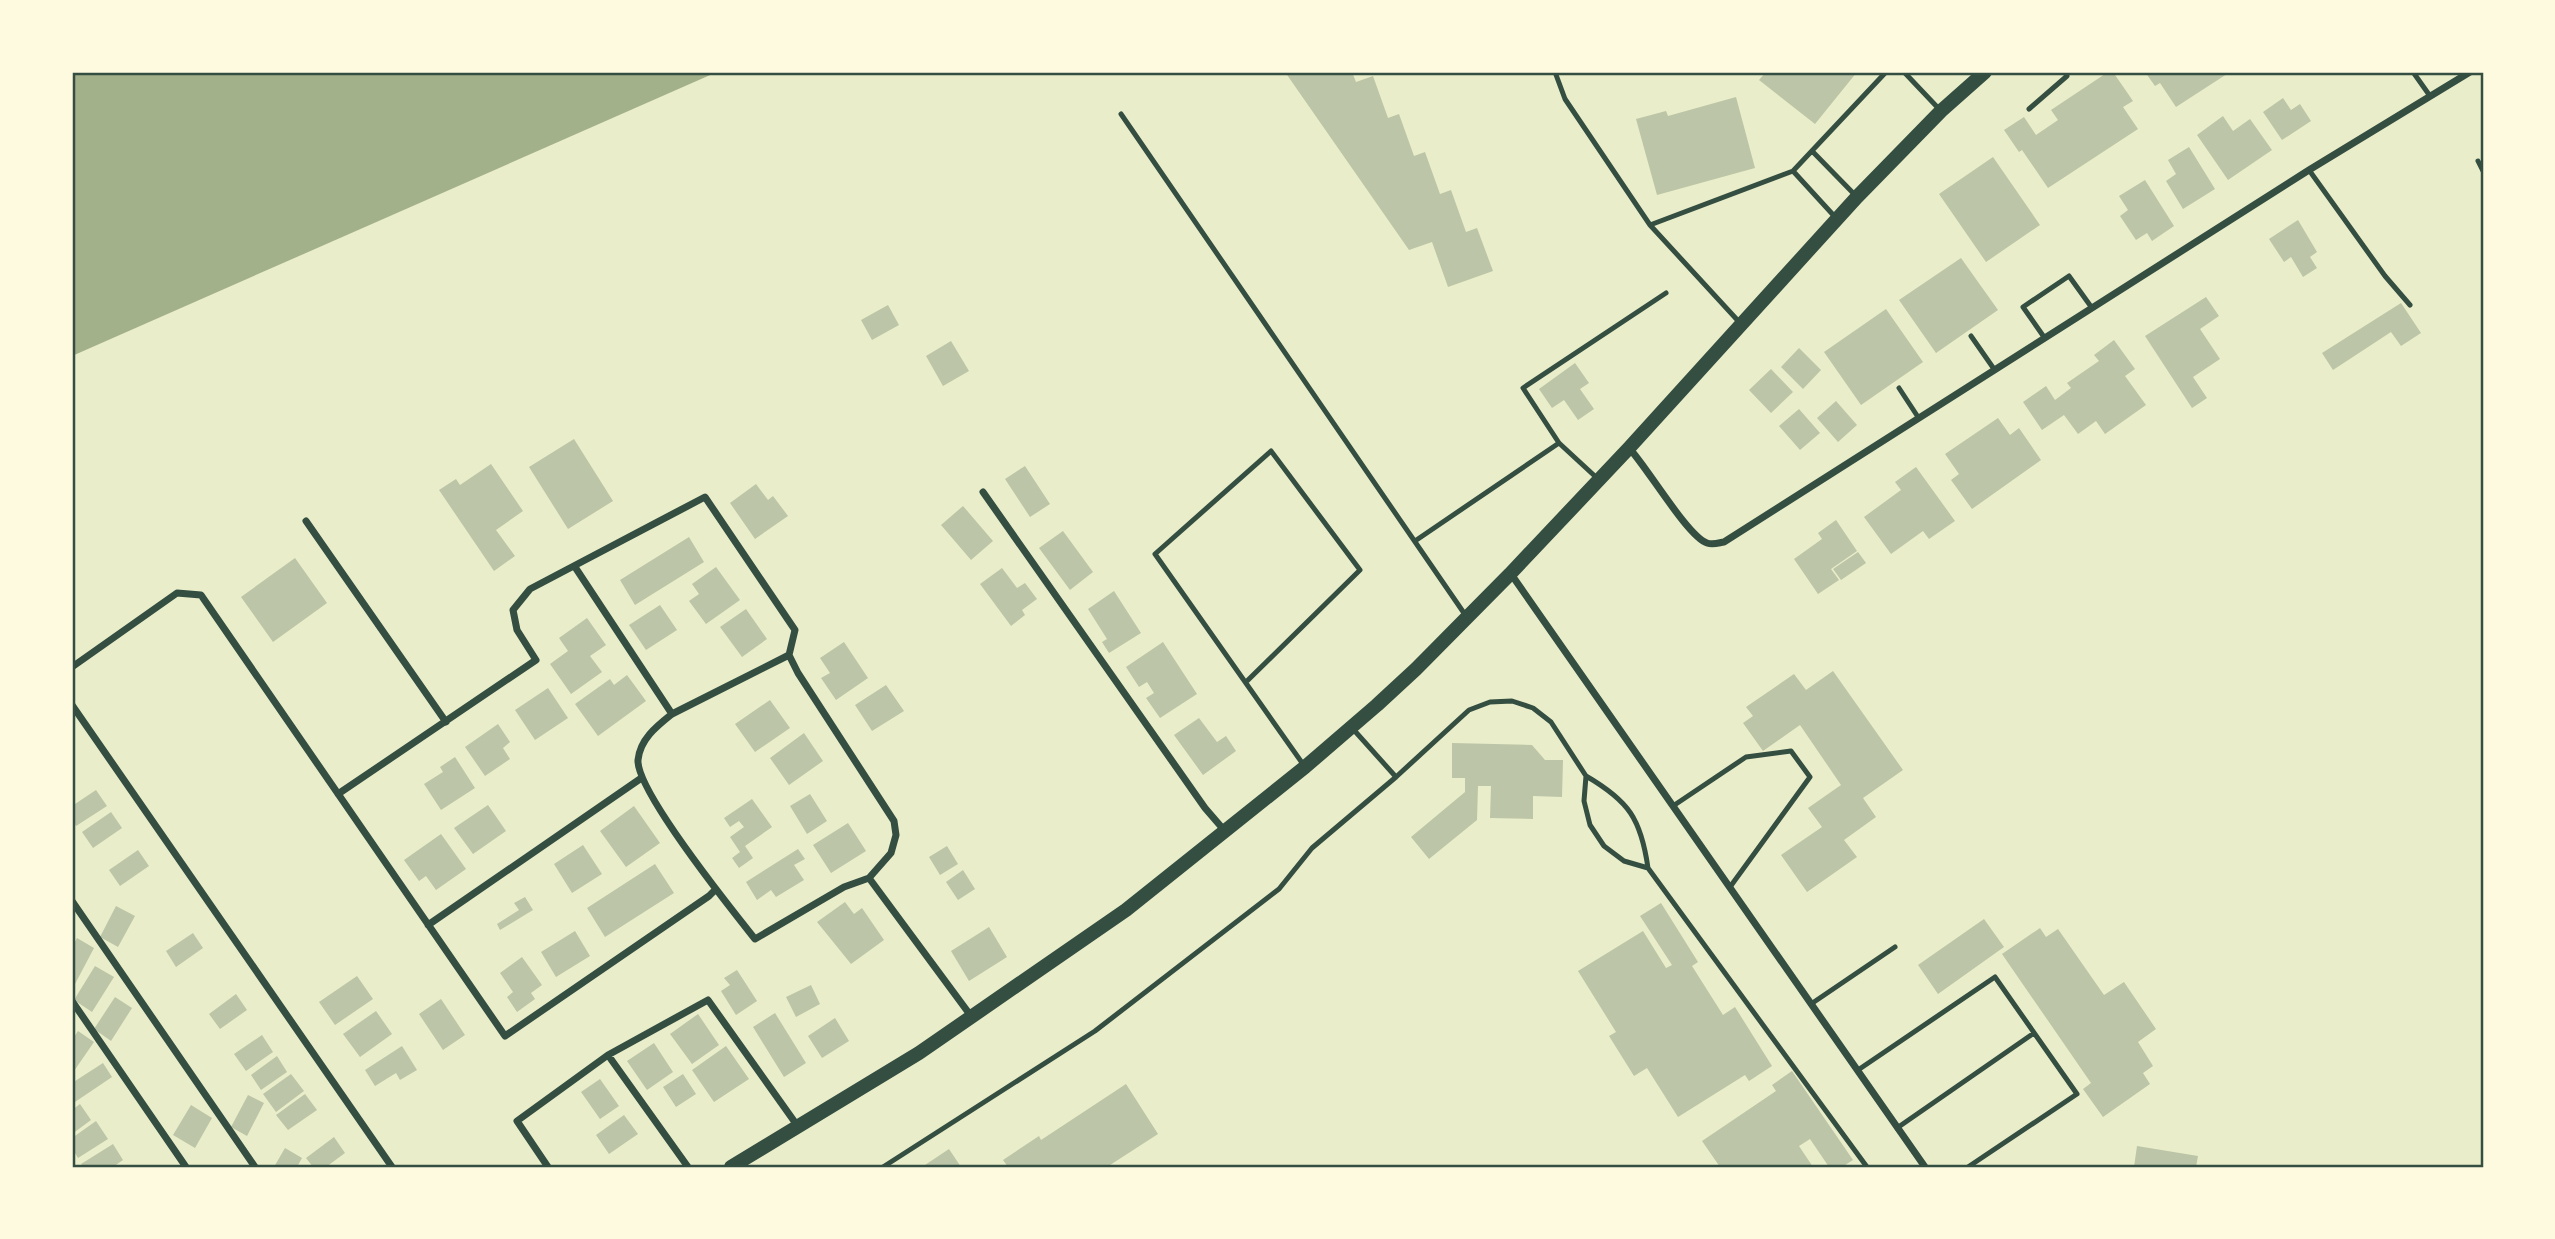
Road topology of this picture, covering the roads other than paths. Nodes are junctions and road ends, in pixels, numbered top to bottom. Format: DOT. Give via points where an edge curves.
graph roads {
  1 [pos="1555,72"];
  2 [pos="1886,72"];
  3 [pos="1905,72"];
  4 [pos="1984,72"];
  5 [pos="2413,72"];
  6 [pos="2469,72"];
  7 [pos="2068,73"];
  8 [pos="2430,96"];
  9 [pos="2028,109"];
  10 [pos="1941,111"];
  11 [pos="1121,114"];
  12 [pos="1813,152"];
  13 [pos="2478,161"];
  14 [pos="2309,170"];
  15 [pos="1793,171"];
  16 [pos="2483,171"];
  17 [pos="1857,197"];
  18 [pos="1837,219"];
  19 [pos="1650,225"];
  20 [pos="1666,293"];
  21 [pos="2410,305"];
  22 [pos="2092,307"];
  23 [pos="1741,324"];
  24 [pos="1971,336"];
  25 [pos="2044,337"];
  26 [pos="1994,369"];
  27 [pos="1899,388"];
  28 [pos="1918,417"];
  29 [pos="1559,443"];
  30 [pos="1629,448"];
  31 [pos="1599,480"];
  32 [pos="983,492"];
  33 [pos="306,521"];
  34 [pos="1415,541"];
  35 [pos="575,567"];
  36 [pos="1510,574"];
  37 [pos="1467,617"];
  38 [pos="789,655"];
  39 [pos="72,667"];
  40 [pos="1246,682"];
  41 [pos="72,705"];
  42 [pos="672,714"];
  43 [pos="446,722"];
  44 [pos="1351,727"];
  45 [pos="1305,767"];
  46 [pos="1586,776"];
  47 [pos="1396,778"];
  48 [pos="640,779"];
  49 [pos="338,793"];
  50 [pos="1673,806"];
  51 [pos="1224,830"];
  52 [pos="1648,869"];
  53 [pos="869,878"];
  54 [pos="1730,887"];
  55 [pos="716,889"];
  56 [pos="72,901"];
  57 [pos="428,925"];
  58 [pos="1895,947"];
  59 [pos="72,1001"];
  60 [pos="1811,1004"];
  61 [pos="971,1016"];
  62 [pos="2034,1033"];
  63 [pos="608,1055"];
  64 [pos="1858,1070"];
  65 [pos="799,1128"];
  66 [pos="1897,1128"];
  67 [pos="186,1167"];
  68 [pos="255,1167"];
  69 [pos="392,1167"];
  70 [pos="548,1167"];
  71 [pos="688,1167"];
  72 [pos="731,1167"];
  73 [pos="883,1167"];
  74 [pos="1867,1167"];
  75 [pos="1925,1167"];
  76 [pos="1968,1167"];
  1 -- 19 [label="lane" via="1565,99"];
  2 -- 12 [label="lane"];
  3 -- 10 [label="lane"];
  4 -- 10 [label="main road"];
  5 -- 8 [label="lane"];
  6 -- 8 [label="street"];
  7 -- 9 [label="lane"];
  8 -- 14 [label="street"];
  10 -- 17 [label="main road"];
  11 -- 34 [label="lane"];
  12 -- 15 [label="lane"];
  12 -- 17 [label="lane"];
  13 -- 16 [label="lane"];
  14 -- 21 [label="lane"];
  14 -- 22 [label="street"];
  15 -- 18 [label="lane"];
  15 -- 19 [label="lane"];
  17 -- 18 [label="main road"];
  18 -- 23 [label="main road"];
  19 -- 23 [label="lane"];
  20 -- 29 [label="lane" via="1523,387"];
  22 -- 25 [label="street"];
  22 -- 25 [label="lane" via="2069,276 2023,307"];
  23 -- 30 [label="main road"];
  24 -- 26 [label="lane"];
  25 -- 26 [label="street"];
  26 -- 28 [label="street"];
  27 -- 28 [label="lane"];
  28 -- 30 [label="street" via="1724,542 1710,545 1689,527"];
  29 -- 31 [label="lane"];
  29 -- 34 [label="lane"];
  30 -- 31 [label="main road"];
  31 -- 36 [label="main road"];
  32 -- 51 [label="street"];
  33 -- 43 [label="street"];
  34 -- 37 [label="lane"];
  35 -- 38 [label="street" via="706,498 795,630"];
  35 -- 42 [label="street"];
  35 -- 43 [label="street" via="530,589 513,610 517,630 536,660"];
  36 -- 37 [label="main road"];
  36 -- 50 [label="street"];
  37 -- 44 [label="main road"];
  38 -- 42 [label="street"];
  38 -- 53 [label="street" via="894,821 891,853"];
  39 -- 49 [label="street" via="177,593 201,595"];
  40 -- 40 [label="lane" via="1155,554 1271,451 1360,570"];
  40 -- 45 [label="lane"];
  41 -- 69 [label="street"];
  42 -- 48 [label="street" via="643,741"];
  43 -- 49 [label="street"];
  44 -- 45 [label="main road"];
  44 -- 47 [label="lane"];
  45 -- 51 [label="main road"];
  46 -- 47 [label="lane" via="1551,722 1533,708 1512,701 1490,702 1469,710"];
  46 -- 52 [label="lane" via="1611,791 1631,812 1644,839"];
  46 -- 52 [label="lane" via="1584,801 1590,825 1604,846 1625,861"];
  47 -- 73 [label="lane" via="1312,848 1279,889 1095,1031"];
  48 -- 55 [label="street"];
  48 -- 57 [label="street"];
  49 -- 57 [label="street"];
  50 -- 54 [label="street"];
  50 -- 54 [label="lane" via="1746,757 1791,751 1810,777"];
  51 -- 61 [label="main road" via="1126,910"];
  52 -- 74 [label="lane"];
  53 -- 55 [label="street" via="844,887 755,939"];
  53 -- 61 [label="street"];
  54 -- 60 [label="street"];
  55 -- 57 [label="street" via="505,1036"];
  56 -- 68 [label="street"];
  58 -- 60 [label="lane"];
  59 -- 67 [label="street"];
  60 -- 64 [label="street"];
  61 -- 65 [label="main road"];
  62 -- 64 [label="lane" via="1995,977"];
  62 -- 66 [label="lane"];
  62 -- 76 [label="lane" via="2077,1094"];
  63 -- 65 [label="street" via="708,1000"];
  63 -- 70 [label="street" via="517,1121"];
  63 -- 71 [label="street"];
  64 -- 66 [label="street"];
  65 -- 72 [label="main road"];
  66 -- 75 [label="street"];
}
